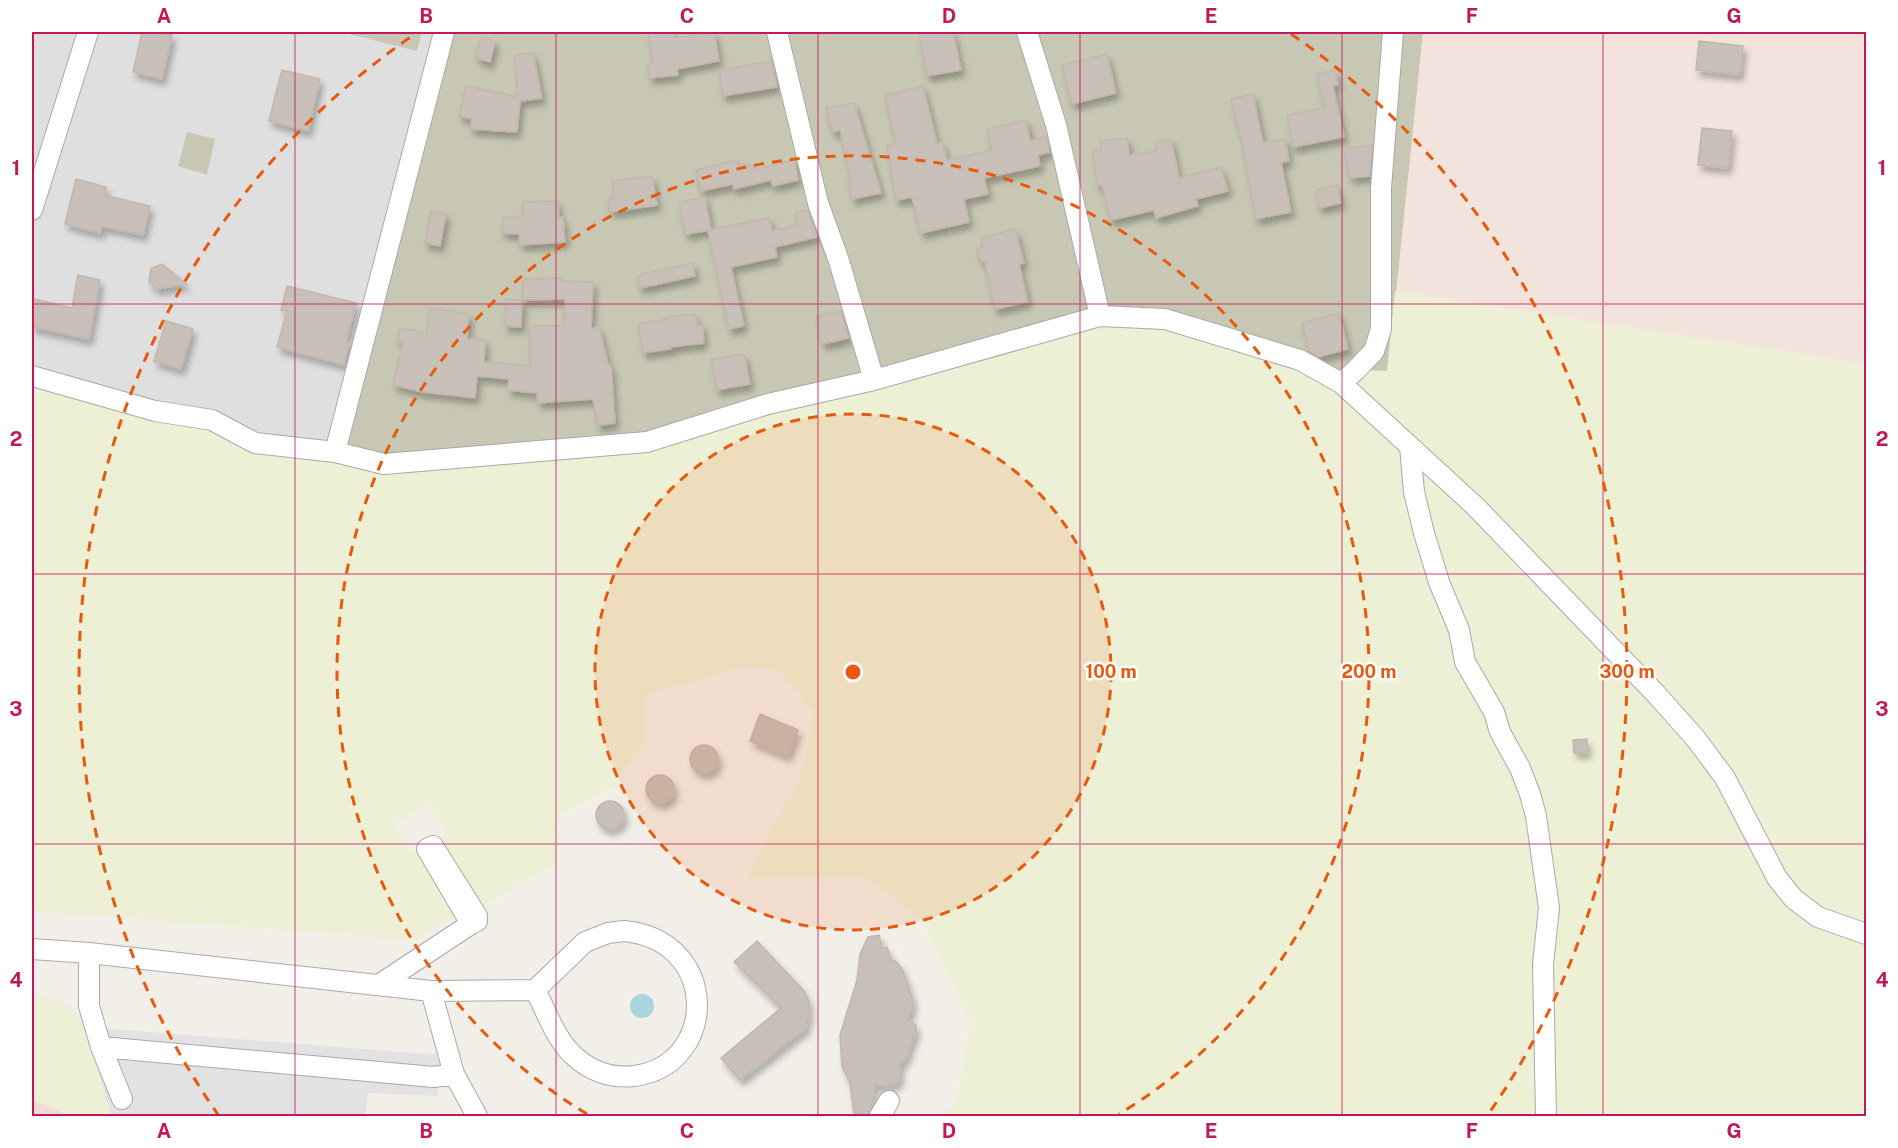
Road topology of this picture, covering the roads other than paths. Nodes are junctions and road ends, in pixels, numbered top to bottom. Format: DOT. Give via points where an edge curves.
graph roads {
  1 [pos="88,32"];
  2 [pos="444,32"];
  3 [pos="777,32"];
  4 [pos="1027,32"];
  5 [pos="1393,32"];
  6 [pos="32,210"];
  7 [pos="1100,316"];
  8 [pos="32,376"];
  9 [pos="874,381"];
  10 [pos="1341,383"];
  11 [pos="1410,446"];
  12 [pos="335,452"];
  13 [pos="471,924"];
  14 [pos="1866,934"];
  15 [pos="32,949"];
  16 [pos="89,953"];
  17 [pos="380,984"];
  18 [pos="535,990"];
  19 [pos="431,991"];
  20 [pos="101,1047"];
  21 [pos="454,1074"];
  22 [pos="122,1099"];
  23 [pos="477,1116"];
  24 [pos="1546,1116"];
  1 -- 6 [label="street"];
  2 -- 12 [label="street"];
  3 -- 9 [label="street" via="818,203"];
  4 -- 7 [label="street" via="1056,125"];
  5 -- 10 [label="street" via="1381,188 1382,329 1374,351"];
  7 -- 9 [label="street"];
  7 -- 10 [label="street" via="1166,319 1300,360"];
  8 -- 12 [label="street" via="155,411 212,420 255,443"];
  9 -- 12 [label="street" via="768,404 647,442 384,464"];
  10 -- 11 [label="street"];
  11 -- 14 [label="street" via="1526,556 1696,739 1725,778 1777,878 1794,899 1818,917"];
  11 -- 24 [label="street" via="1414,492 1424,533 1438,582 1459,630 1465,662 1494,712 1536,816 1549,908 1543,964"];
  13 -- 17 [label="street"];
  15 -- 16 [label="street"];
  16 -- 17 [label="street"];
  16 -- 20 [label="street" via="88,1006"];
  17 -- 19 [label="street"];
  18 -- 18 [label="street" via="585,942 608,933 639,932 663,942 684,961 695,987 696,1016 686,1042 667,1063 641,1075 611,1076 586,1066 570,1052"];
  18 -- 19 [label="street"];
  19 -- 21 [label="street"];
  20 -- 21 [label="street" via="434,1077"];
  20 -- 22 [label="street"];
  21 -- 23 [label="street"];
}
